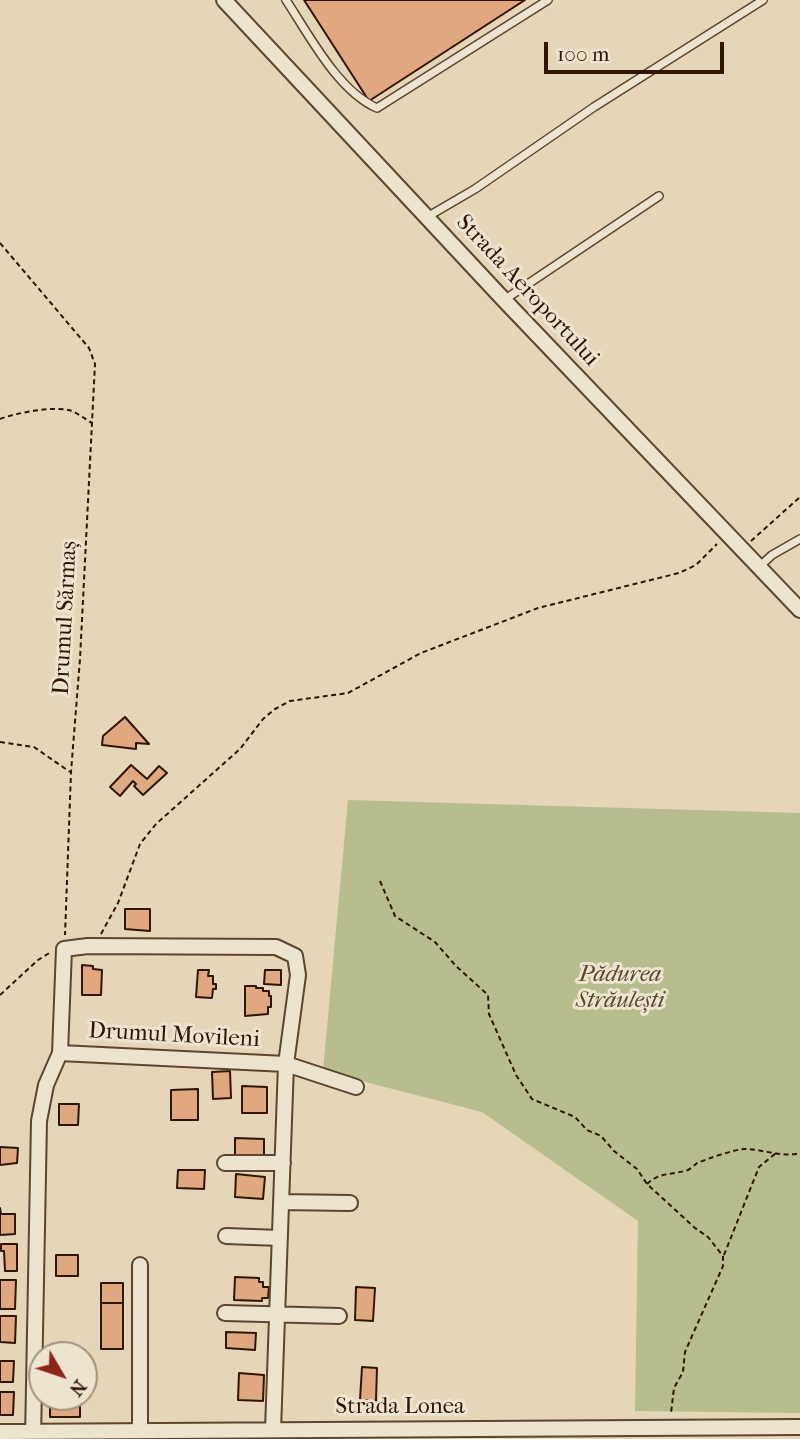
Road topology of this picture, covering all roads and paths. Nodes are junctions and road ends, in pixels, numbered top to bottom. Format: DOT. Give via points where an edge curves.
graph roads {
  1 [pos="224,0"];
  2 [pos="286,0"];
  3 [pos="548,0"];
  4 [pos="763,0"];
  5 [pos="660,196"];
  6 [pos="427,217"];
  7 [pos="0,243"];
  8 [pos="504,300"];
  9 [pos="0,419"];
  10 [pos="92,423"];
  11 [pos="800,498"];
  12 [pos="728,534"];
  13 [pos="800,540"];
  14 [pos="742,548"];
  15 [pos="759,567"];
  16 [pos="800,610"];
  17 [pos="0,742"];
  18 [pos="71,772"];
  19 [pos="380,881"];
  20 [pos="88,946"];
  21 [pos="64,949"];
  22 [pos="0,995"];
  23 [pos="60,1053"];
  24 [pos="286,1064"];
  25 [pos="356,1087"];
  26 [pos="776,1153"];
  27 [pos="800,1153"];
  28 [pos="225,1163"];
  29 [pos="282,1163"];
  30 [pos="648,1184"];
  31 [pos="281,1202"];
  32 [pos="350,1203"];
  33 [pos="226,1236"];
  34 [pos="280,1238"];
  35 [pos="723,1256"];
  36 [pos="140,1265"];
  37 [pos="225,1313"];
  38 [pos="278,1314"];
  39 [pos="339,1316"];
  40 [pos="800,1427"];
  41 [pos="669,1428"];
  42 [pos="273,1430"];
  43 [pos="139,1431"];
  44 [pos="0,1432"];
  45 [pos="584,1434"];
  46 [pos="33,1435"];
  1 -- 6 [label="street, Strada Aeroportului"];
  2 -- 3 [label="lane" via="338,75 377,108"];
  4 -- 6 [label="lane"];
  5 -- 8 [label="lane"];
  6 -- 8 [label="street, Strada Aeroportului"];
  7 -- 10 [label="path, Drumul Sărmaș" via="89,348 95,364"];
  8 -- 12 [label="street, Strada Aeroportului"];
  9 -- 10 [label="path" via="25,411 62,409"];
  10 -- 18 [label="path, Drumul Sărmaș"];
  11 -- 14 [label="path"];
  12 -- 14 [label="street, Strada Aeroportului"];
  12 -- 20 [label="path" via="696,565 679,573 538,608 421,653 348,694 290,701 275,709 240,749 140,844 118,903"];
  13 -- 15 [label="lane"];
  14 -- 15 [label="street, Strada Aeroportului"];
  15 -- 16 [label="street, Strada Aeroportului"];
  17 -- 18 [label="path" via="34,747"];
  18 -- 21 [label="path, Drumul Sărmaș"];
  19 -- 30 [label="path" via="395,916 435,942 488,995 489,1014 532,1099 575,1117 601,1136"];
  20 -- 21 [label="street"];
  20 -- 24 [label="street" via="276,947 287,951 295,956 298,975"];
  21 -- 22 [label="path" via="38,960"];
  21 -- 23 [label="street"];
  23 -- 24 [label="street, Drumul Movileni"];
  23 -- 46 [label="street" via="46,1085 39,1121"];
  24 -- 25 [label="street, Drumul Movileni"];
  24 -- 29 [label="street"];
  26 -- 27 [label="path"];
  26 -- 30 [label="path" via="734,1149 688,1170 654,1177"];
  26 -- 35 [label="path" via="759,1167"];
  28 -- 29 [label="street"];
  29 -- 31 [label="street"];
  30 -- 35 [label="path"];
  31 -- 32 [label="street"];
  31 -- 34 [label="street"];
  33 -- 34 [label="street"];
  34 -- 38 [label="street"];
  35 -- 41 [label="path" via="723,1266 685,1352"];
  36 -- 43 [label="street"];
  37 -- 38 [label="street"];
  38 -- 39 [label="street"];
  38 -- 42 [label="street"];
  40 -- 41 [label="street, Strada Lonea"];
  41 -- 45 [label="street, Strada Lonea"];
  42 -- 43 [label="street, Strada Lonea"];
  42 -- 45 [label="street, Strada Lonea"];
  43 -- 46 [label="street, Strada Lonea"];
  44 -- 46 [label="street, Strada Lonea"];
}
